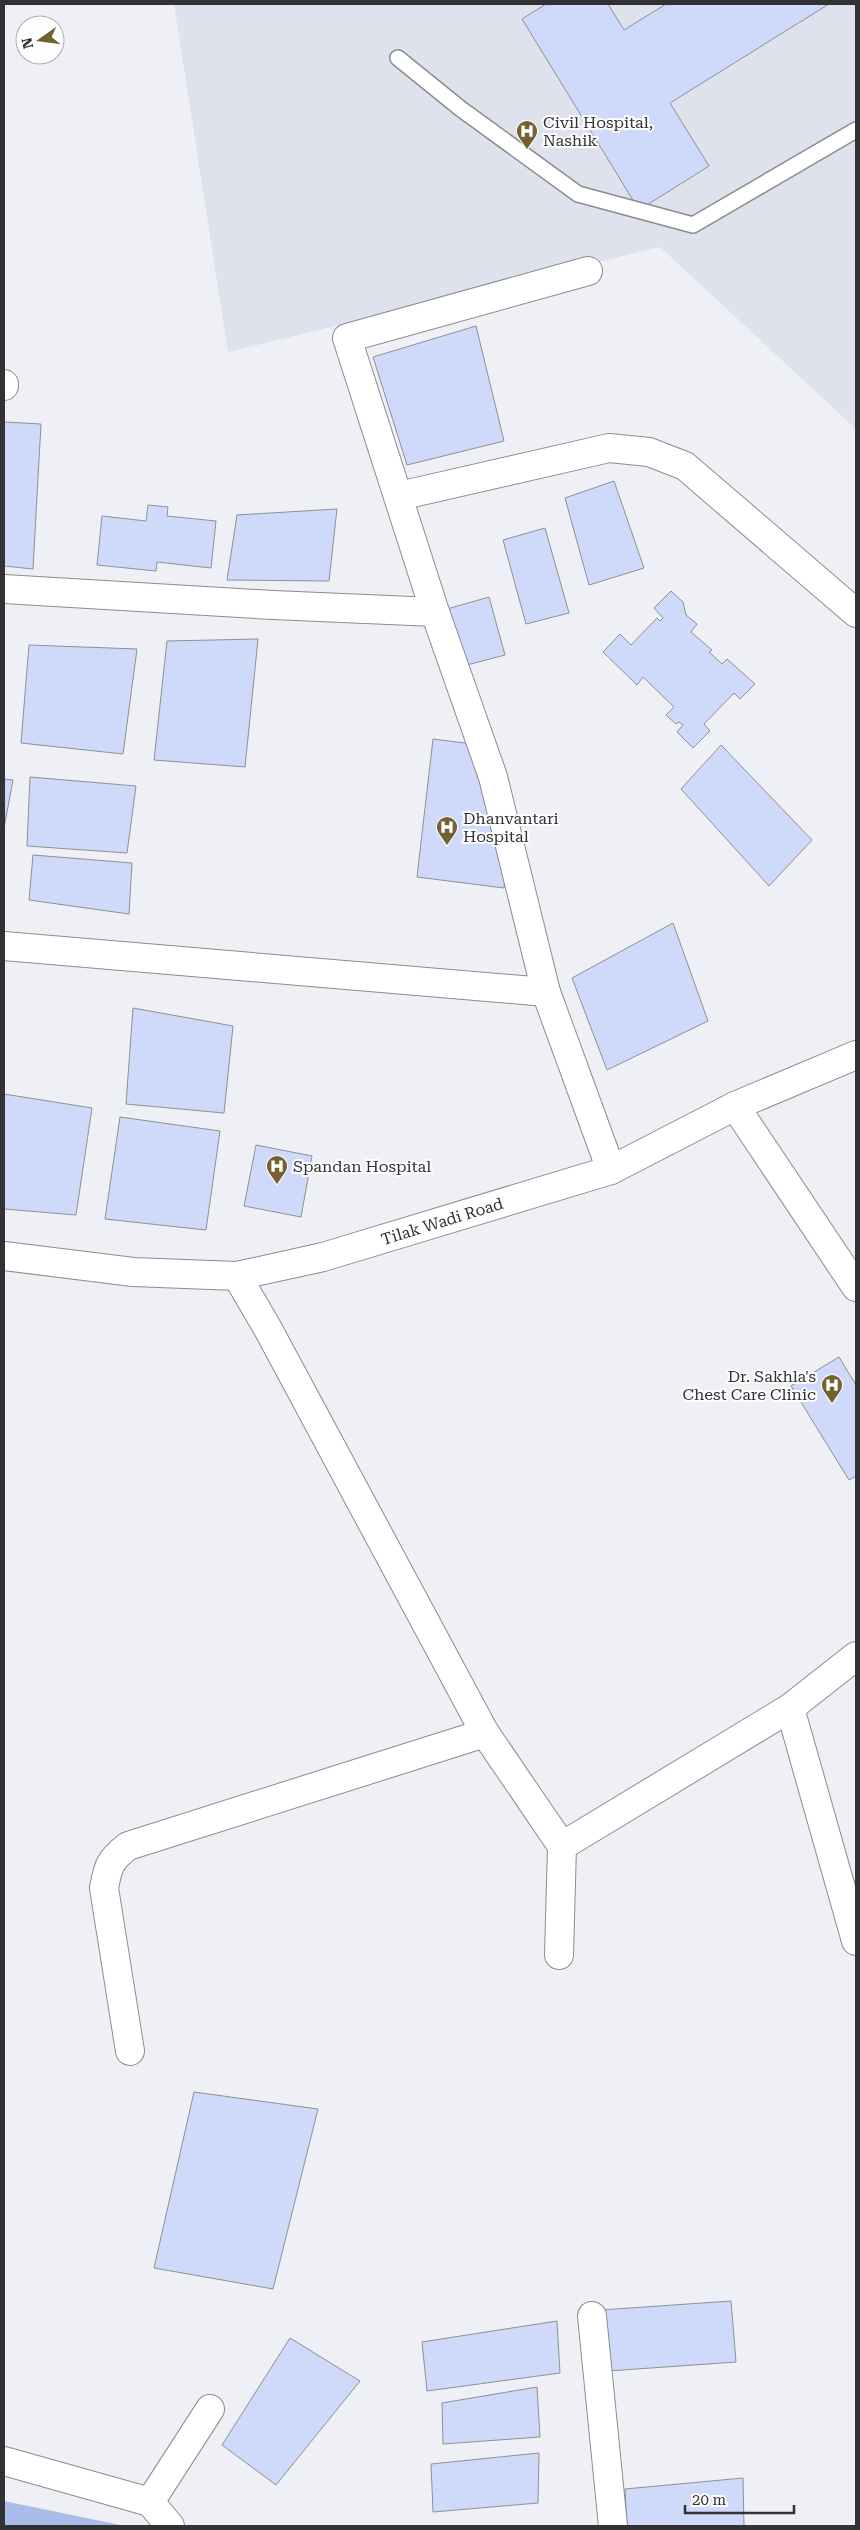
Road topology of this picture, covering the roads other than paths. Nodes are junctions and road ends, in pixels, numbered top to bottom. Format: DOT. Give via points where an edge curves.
graph roads {
  1 [pos="398,58"];
  2 [pos="856,130"];
  3 [pos="588,272"];
  4 [pos="399,496"];
  5 [pos="4,589"];
  6 [pos="436,612"];
  7 [pos="856,613"];
  8 [pos="4,946"];
  9 [pos="546,992"];
  10 [pos="856,1055"];
  11 [pos="735,1106"];
  12 [pos="611,1170"];
  13 [pos="4,1256"];
  14 [pos="237,1276"];
  15 [pos="856,1287"];
  16 [pos="856,1656"];
  17 [pos="790,1708"];
  18 [pos="485,1733"];
  19 [pos="562,1846"];
  20 [pos="856,1941"];
  21 [pos="559,1955"];
  22 [pos="130,2051"];
  23 [pos="592,2316"];
  24 [pos="210,2409"];
  25 [pos="4,2462"];
  26 [pos="150,2502"];
  27 [pos="170,2526"];
  28 [pos="613,2526"];
  1 -- 2 [label="lane" via="461,109 578,194 693,225"];
  3 -- 4 [label="street" via="347,338"];
  4 -- 6 [label="street"];
  4 -- 7 [label="street" via="609,448 649,452 685,466"];
  5 -- 6 [label="street"];
  6 -- 9 [label="street" via="501,804"];
  8 -- 9 [label="street"];
  9 -- 12 [label="street"];
  10 -- 11 [label="street, Tilak Wadi Road"];
  11 -- 12 [label="street, Tilak Wadi Road"];
  11 -- 15 [label="street"];
  12 -- 14 [label="street, Tilak Wadi Road" via="322,1257"];
  13 -- 14 [label="street, Tilak Wadi Road" via="134,1272"];
  14 -- 18 [label="street"];
  16 -- 17 [label="street"];
  17 -- 19 [label="street"];
  17 -- 20 [label="street"];
  18 -- 19 [label="street"];
  18 -- 22 [label="street" via="128,1846 116,1855 108,1867 104,1888"];
  19 -- 21 [label="street"];
  23 -- 28 [label="street"];
  24 -- 26 [label="street"];
  25 -- 26 [label="street"];
  26 -- 27 [label="street"];
}
